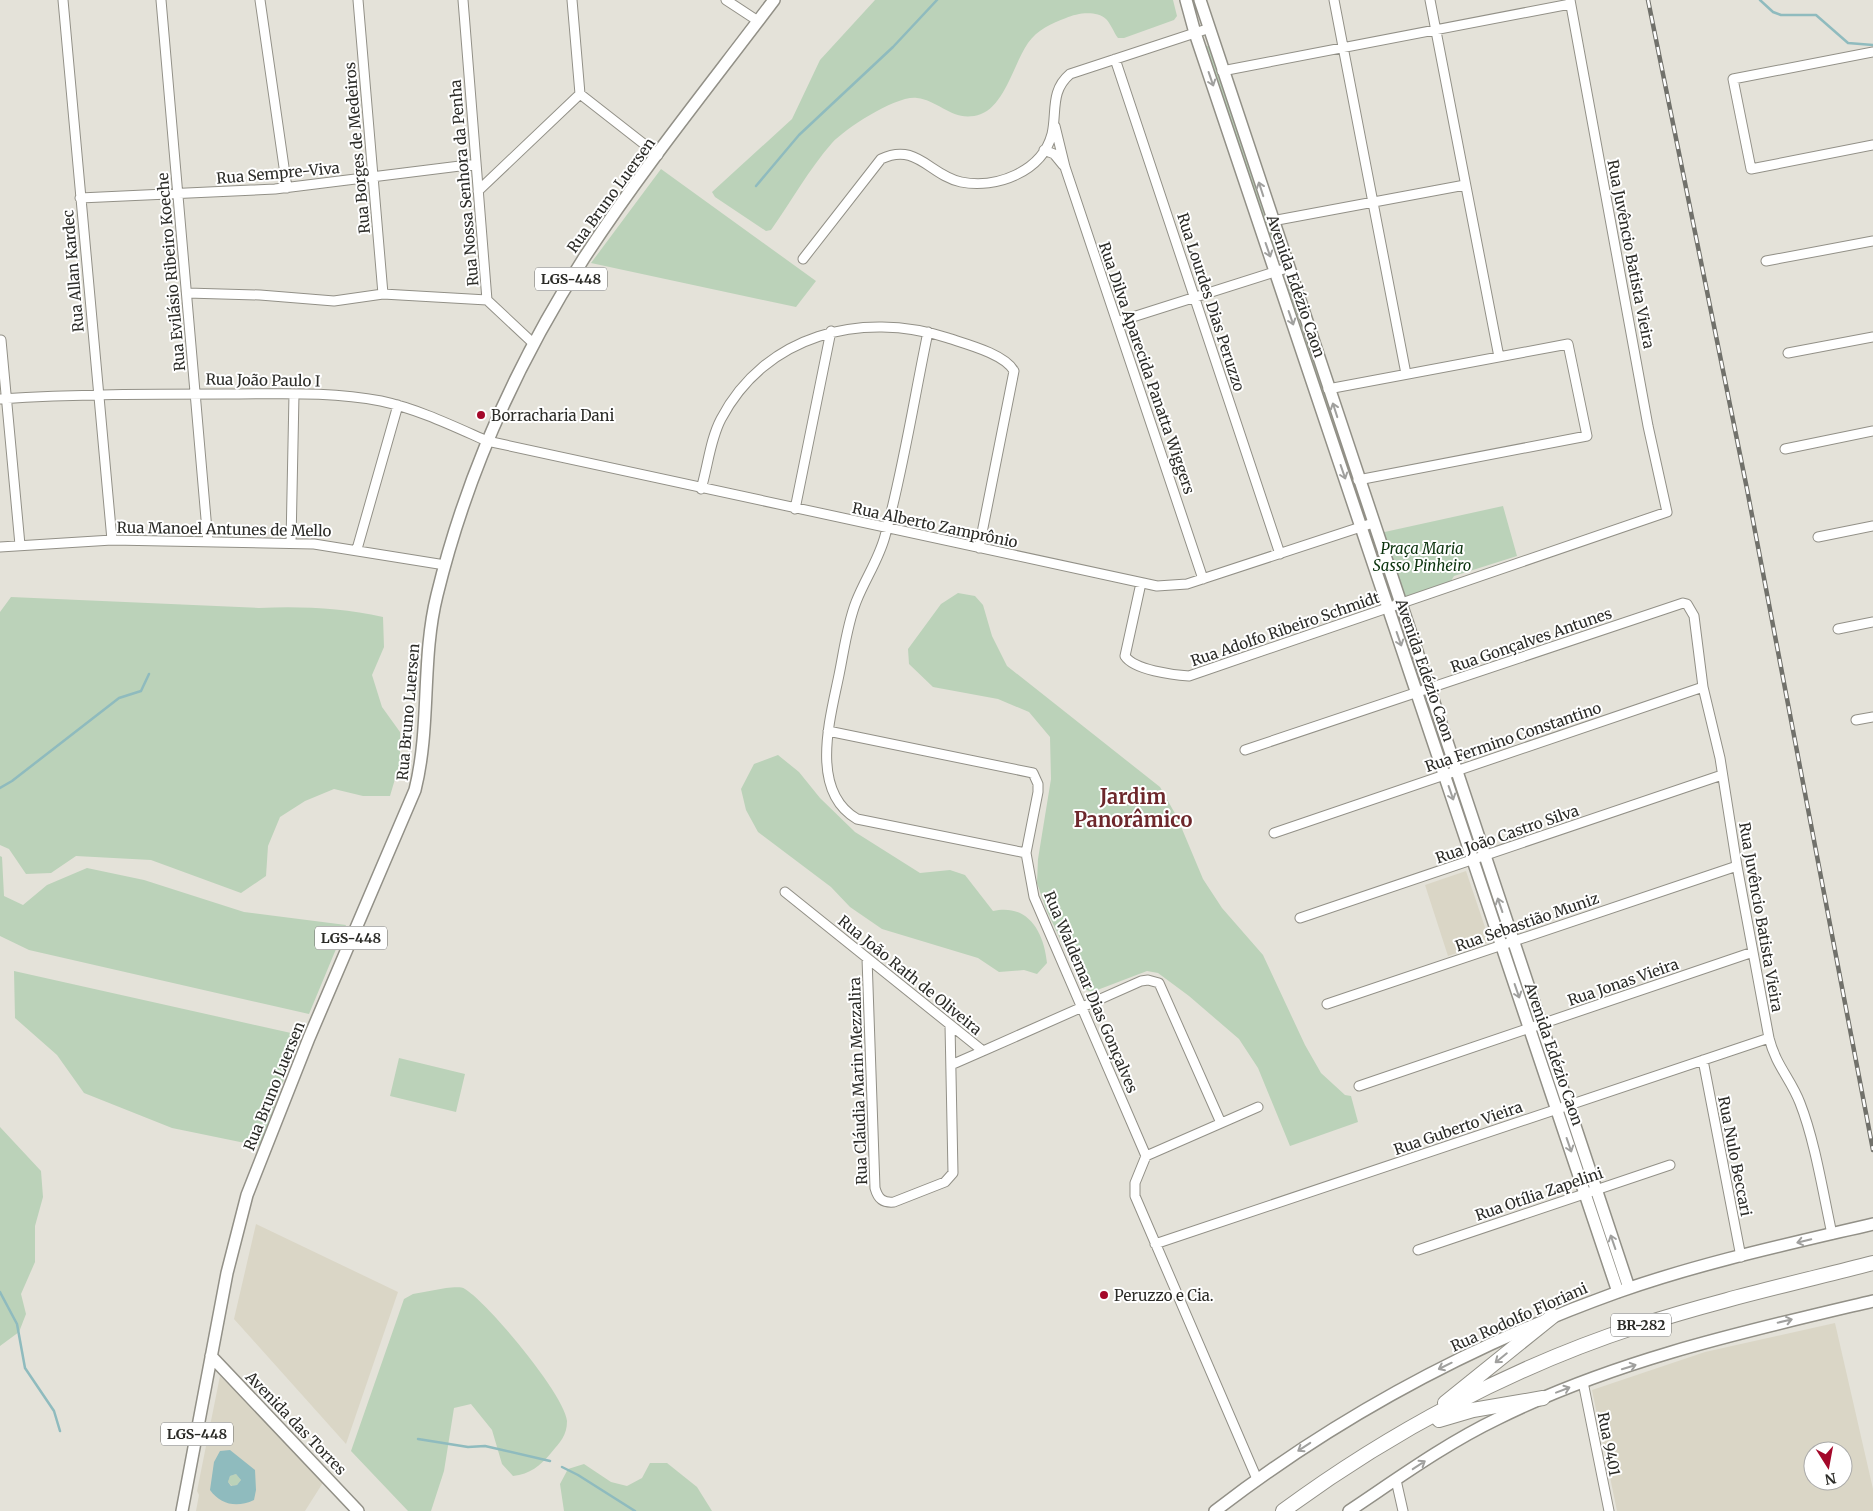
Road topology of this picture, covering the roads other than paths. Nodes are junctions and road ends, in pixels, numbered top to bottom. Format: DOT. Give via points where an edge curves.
graph roads {
  1 [pos="63,0"];
  2 [pos="161,0"];
  3 [pos="260,0"];
  4 [pos="358,0"];
  5 [pos="463,0"];
  6 [pos="572,0"];
  7 [pos="726,0"];
  8 [pos="774,0"];
  9 [pos="1186,0"];
  10 [pos="1200,0"];
  11 [pos="1334,0"];
  12 [pos="1430,0"];
  13 [pos="1570,2"];
  14 [pos="758,21"];
  15 [pos="1208,29"];
  16 [pos="1436,30"];
  17 [pos="1195,33"];
  18 [pos="1343,48"];
  19 [pos="1873,52"];
  20 [pos="1115,59"];
  21 [pos="1222,71"];
  22 [pos="580,94"];
  23 [pos="1053,121"];
  24 [pos="1873,145"];
  25 [pos="1044,150"];
  26 [pos="658,155"];
  27 [pos="476,164"];
  28 [pos="1065,166"];
  29 [pos="373,177"];
  30 [pos="1465,184"];
  31 [pos="287,188"];
  32 [pos="478,191"];
  33 [pos="178,194"];
  34 [pos="80,198"];
  35 [pos="1373,202"];
  36 [pos="1272,221"];
  37 [pos="1873,241"];
  38 [pos="803,259"];
  39 [pos="1766,261"];
  40 [pos="1287,268"];
  41 [pos="1276,272"];
  42 [pos="186,293"];
  43 [pos="384,294"];
  44 [pos="1195,297"];
  45 [pos="487,300"];
  46 [pos="1117,322"];
  47 [pos="831,331"];
  48 [pos="928,332"];
  49 [pos="1873,336"];
  50 [pos="1,340"];
  51 [pos="534,344"];
  52 [pos="1788,353"];
  53 [pos="1499,357"];
  54 [pos="1406,374"];
  55 [pos="1328,389"];
  56 [pos="195,394"];
  57 [pos="294,394"];
  58 [pos="98,395"];
  59 [pos="3,398"];
  60 [pos="398,405"];
  61 [pos="1873,432"];
  62 [pos="487,441"];
  63 [pos="1785,449"];
  64 [pos="1358,480"];
  65 [pos="701,489"];
  66 [pos="795,509"];
  67 [pos="1667,512"];
  68 [pos="1372,523"];
  69 [pos="1873,526"];
  70 [pos="1361,527"];
  71 [pos="887,529"];
  72 [pos="1818,537"];
  73 [pos="112,540"];
  74 [pos="208,542"];
  75 [pos="290,543"];
  76 [pos="20,545"];
  77 [pos="0,547"];
  78 [pos="979,548"];
  79 [pos="357,549"];
  80 [pos="1280,554"];
  81 [pos="445,565"];
  82 [pos="1203,579"];
  83 [pos="1141,583"];
  84 [pos="1683,603"];
  85 [pos="1400,604"];
  86 [pos="1388,608"];
  87 [pos="1873,622"];
  88 [pos="1838,629"];
  89 [pos="1703,687"];
  90 [pos="1422,691"];
  91 [pos="1873,717"];
  92 [pos="1856,720"];
  93 [pos="828,731"];
  94 [pos="1245,750"];
  95 [pos="1450,773"];
  96 [pos="1722,775"];
  97 [pos="1274,832"];
  98 [pos="1026,853"];
  99 [pos="1478,858"];
  100 [pos="1737,866"];
  101 [pos="785,892"];
  102 [pos="1300,918"];
  103 [pos="1507,943"];
  104 [pos="1753,952"];
  105 [pos="867,958"];
  106 [pos="1327,1004"];
  107 [pos="1083,1006"];
  108 [pos="950,1024"];
  109 [pos="1535,1026"];
  110 [pos="1769,1038"];
  111 [pos="983,1051"];
  112 [pos="1703,1060"];
  113 [pos="951,1065"];
  114 [pos="1359,1086"];
  115 [pos="1258,1107"];
  116 [pos="1562,1107"];
  117 [pos="1221,1123"];
  118 [pos="1146,1156"];
  119 [pos="1670,1165"];
  120 [pos="1590,1192"];
  121 [pos="1871,1225"];
  122 [pos="1832,1234"];
  123 [pos="1155,1244"];
  124 [pos="1418,1250"];
  125 [pos="1741,1257"];
  126 [pos="1873,1264"];
  127 [pos="1623,1290"];
  128 [pos="1873,1301"];
  129 [pos="1553,1316"];
  130 [pos="211,1356"];
  131 [pos="1583,1382"];
  132 [pos="1543,1398"];
  133 [pos="1421,1422"];
  134 [pos="1383,1444"];
  135 [pos="1257,1478"];
  136 [pos="1396,1480"];
  137 [pos="182,1511"];
  138 [pos="358,1511"];
  139 [pos="1215,1511"];
  140 [pos="1283,1511"];
  141 [pos="1349,1511"];
  142 [pos="1403,1511"];
  143 [pos="1608,1511"];
  1 -- 34 [label="street, Rua Allan Kardec"];
  2 -- 33 [label="street, Rua Evilásio Ribeiro Koeche"];
  3 -- 31 [label="street"];
  4 -- 29 [label="street, Rua Borges de Medeiros"];
  5 -- 27 [label="street, Rua Nossa Senhora da Penha"];
  6 -- 22 [label="street"];
  7 -- 14 [label="street"];
  8 -- 14 [label="main road, Rua Bruno Luersen / LGS-448"];
  9 -- 17 [label="main road, Avenida Edézio Caon"];
  10 -- 15 [label="main road, Avenida Edézio Caon"];
  11 -- 18 [label="street"];
  12 -- 16 [label="street"];
  13 -- 16 [label="street"];
  13 -- 67 [label="street, Rua Juvêncio Batista Vieira" via="1648,426"];
  14 -- 26 [label="main road, Rua Bruno Luersen / LGS-448"];
  15 -- 17 [label="street"];
  15 -- 21 [label="main road, Avenida Edézio Caon"];
  16 -- 18 [label="street"];
  16 -- 30 [label="street"];
  17 -- 20 [label="street"];
  17 -- 41 [label="main road, Avenida Edézio Caon, one-way"];
  18 -- 21 [label="street"];
  18 -- 35 [label="street"];
  19 -- 24 [label="street" via="1733,79 1751,170"];
  20 -- 23 [label="street" via="1080,70 1064,80 1056,95"];
  20 -- 44 [label="street, Rua Lourdes Dias Peruzzo"];
  36 -- 21 [label="main road, Avenida Edézio Caon, one-way"];
  22 -- 26 [label="street"];
  22 -- 32 [label="street"];
  23 -- 25 [label="street" via="1052,134"];
  23 -- 28 [label="street, Rua Dilva Aparecida Panatta Wiggers"];
  25 -- 28 [label="street" via="1054,154"];
  25 -- 38 [label="street" via="1011,178 983,184 947,178 908,154 891,154 875,166"];
  26 -- 51 [label="main road, Rua Bruno Luersen / LGS-448" via="584,257"];
  27 -- 29 [label="street, Rua Sempre-Viva"];
  27 -- 32 [label="street, Rua Nossa Senhora da Penha"];
  28 -- 46 [label="street, Rua Dilva Aparecida Panatta Wiggers"];
  29 -- 31 [label="street, Rua Sempre-Viva"];
  29 -- 43 [label="street, Rua Borges de Medeiros"];
  30 -- 35 [label="street"];
  30 -- 53 [label="street"];
  31 -- 33 [label="street, Rua Sempre-Viva"];
  32 -- 45 [label="street, Rua Nossa Senhora da Penha"];
  33 -- 34 [label="street, Rua Sempre-Viva"];
  33 -- 42 [label="street, Rua Evilásio Ribeiro Koeche"];
  34 -- 58 [label="street, Rua Allan Kardec"];
  35 -- 36 [label="street"];
  35 -- 54 [label="street"];
  36 -- 40 [label="main road, Avenida Edézio Caon"];
  37 -- 39 [label="street"];
  40 -- 41 [label="street"];
  40 -- 55 [label="main road, Avenida Edézio Caon"];
  41 -- 44 [label="street"];
  41 -- 70 [label="main road, Avenida Edézio Caon, one-way"];
  42 -- 43 [label="street" via="260,294 334,301"];
  42 -- 56 [label="street, Rua Evilásio Ribeiro Koeche"];
  43 -- 45 [label="street"];
  44 -- 46 [label="street"];
  44 -- 80 [label="street, Rua Lourdes Dias Peruzzo"];
  45 -- 51 [label="street, Rua Nossa Senhora da Penha"];
  46 -- 82 [label="street, Rua Dilva Aparecida Panatta Wiggers"];
  47 -- 48 [label="street" via="893,326"];
  47 -- 65 [label="street" via="782,351 733,398 720,421"];
  47 -- 66 [label="street"];
  48 -- 71 [label="street"];
  48 -- 78 [label="street" via="1006,361 1014,371"];
  49 -- 52 [label="street"];
  50 -- 59 [label="street"];
  51 -- 62 [label="main road, Rua Bruno Luersen / LGS-448"];
  53 -- 54 [label="street"];
  53 -- 64 [label="street" via="1568,344 1587,436"];
  54 -- 55 [label="street"];
  64 -- 55 [label="main road, Avenida Edézio Caon, one-way"];
  56 -- 57 [label="street, Rua João Paulo I"];
  56 -- 58 [label="street, Rua João Paulo I"];
  56 -- 74 [label="street, Rua Evilásio Ribeiro Koeche"];
  57 -- 60 [label="street, Rua João Paulo I" via="358,397"];
  57 -- 75 [label="street"];
  58 -- 59 [label="street, Rua João Paulo I"];
  58 -- 73 [label="street, Rua Allan Kardec"];
  59 -- 76 [label="street"];
  60 -- 62 [label="street, Rua João Paulo I"];
  60 -- 79 [label="street"];
  61 -- 63 [label="street"];
  62 -- 65 [label="street, Rua Alberto Zamprônio"];
  62 -- 81 [label="main road, Rua Bruno Luersen / LGS-448"];
  64 -- 68 [label="main road, Avenida Edézio Caon"];
  65 -- 66 [label="street, Rua Alberto Zamprônio"];
  66 -- 71 [label="street, Rua Alberto Zamprônio"];
  67 -- 85 [label="street, Rua Adolfo Ribeiro Schmidt"];
  68 -- 70 [label="street, Rua Alberto Zamprônio"];
  68 -- 85 [label="main road, Avenida Edézio Caon"];
  69 -- 72 [label="street"];
  70 -- 80 [label="street, Rua Alberto Zamprônio"];
  70 -- 86 [label="main road, Avenida Edézio Caon"];
  71 -- 78 [label="street, Rua Alberto Zamprônio"];
  71 -- 93 [label="street" via="853,611"];
  73 -- 74 [label="street, Rua Manoel Antunes de Mello"];
  73 -- 76 [label="street, Rua Manoel Antunes de Mello"];
  74 -- 75 [label="street, Rua Manoel Antunes de Mello"];
  75 -- 79 [label="street, Rua Manoel Antunes de Mello"];
  76 -- 77 [label="street, Rua Manoel Antunes de Mello"];
  78 -- 83 [label="street, Rua Alberto Zamprônio"];
  79 -- 81 [label="street, Rua Manoel Antunes de Mello"];
  80 -- 82 [label="street, Rua Alberto Zamprônio"];
  81 -- 130 [label="main road, Rua Bruno Luersen / LGS-448" via="430,638 422,753 415,790 322,1005 258,1166 236,1234"];
  82 -- 83 [label="street, Rua Alberto Zamprônio" via="1167,587"];
  83 -- 86 [label="street, Rua Adolfo Ribeiro Schmidt" via="1125,656 1133,664 1180,675 1198,674"];
  84 -- 89 [label="street, Rua Juvêncio Batista Vieira" via="1692,609 1694,616"];
  84 -- 90 [label="street, Rua Gonçalves Antunes"];
  85 -- 86 [label="street, Rua Adolfo Ribeiro Schmidt"];
  85 -- 90 [label="main road, Avenida Edézio Caon"];
  86 -- 90 [label="main road, Avenida Edézio Caon, one-way"];
  87 -- 88 [label="street"];
  89 -- 95 [label="street, Rua Fermino Constantino"];
  89 -- 96 [label="street, Rua Juvêncio Batista Vieira"];
  90 -- 94 [label="street, Rua Gonçalves Antunes"];
  90 -- 95 [label="main road, Avenida Edézio Caon"];
  91 -- 92 [label="street"];
  93 -- 98 [label="street" via="826,753 833,788 842,807 850,815 868,822"];
  93 -- 98 [label="street, Rua Waldemar Dias Gonçalves" via="1027,770 1036,777 1038,792"];
  95 -- 97 [label="street, Rua Fermino Constantino"];
  95 -- 99 [label="main road, Avenida Edézio Caon"];
  96 -- 99 [label="street, Rua João Castro Silva"];
  96 -- 100 [label="street, Rua Juvêncio Batista Vieira"];
  98 -- 107 [label="street, Rua Waldemar Dias Gonçalves" via="1034,897"];
  99 -- 102 [label="street, Rua João Castro Silva"];
  99 -- 103 [label="main road, Avenida Edézio Caon"];
  100 -- 103 [label="street, Rua Sebastião Muniz"];
  100 -- 104 [label="street, Rua Juvêncio Batista Vieira"];
  101 -- 105 [label="street, Rua João Rath de Oliveira"];
  103 -- 106 [label="street, Rua Sebastião Muniz"];
  103 -- 109 [label="main road, Avenida Edézio Caon"];
  104 -- 109 [label="street, Rua Jonas Vieira"];
  104 -- 110 [label="street, Rua Juvêncio Batista Vieira"];
  105 -- 108 [label="street, Rua João Rath de Oliveira"];
  105 -- 113 [label="street, Rua Cláudia Marin Mezzalira" via="874,1188 882,1200 894,1202 952,1177"];
  107 -- 111 [label="street, Rua João Rath de Oliveira"];
  107 -- 117 [label="street, Rua João Rath de Oliveira" via="1142,981 1158,984"];
  107 -- 118 [label="street, Rua Waldemar Dias Gonçalves"];
  108 -- 111 [label="street, Rua João Rath de Oliveira"];
  108 -- 113 [label="street"];
  109 -- 114 [label="street, Rua Jonas Vieira"];
  109 -- 116 [label="main road, Avenida Edézio Caon"];
  110 -- 112 [label="street, Rua Guberto Vieira"];
  110 -- 122 [label="street, Rua Juvêncio Batista Vieira" via="1776,1061 1804,1113"];
  111 -- 113 [label="street"];
  112 -- 116 [label="street, Rua Guberto Vieira"];
  112 -- 125 [label="street, Rua Nulo Beccari"];
  115 -- 117 [label="street"];
  116 -- 120 [label="main road, Avenida Edézio Caon"];
  116 -- 123 [label="street, Rua Guberto Vieira"];
  117 -- 118 [label="street"];
  118 -- 123 [label="street" via="1135,1183 1135,1196"];
  119 -- 120 [label="street, Rua Otília Zapelini"];
  120 -- 124 [label="street, Rua Otília Zapelini"];
  120 -- 127 [label="main road, Avenida Edézio Caon"];
  121 -- 122 [label="main road, Rua Rodolfo Floriani"];
  122 -- 125 [label="main road, Rua Rodolfo Floriani, one-way"];
  123 -- 135 [label="street"];
  125 -- 127 [label="main road, Rua Rodolfo Floriani"];
  126 -- 133 [label="highway, BR-282" via="1636,1326 1519,1374"];
  127 -- 129 [label="main road, Rua Rodolfo Floriani"];
  131 -- 128 [label="main road, one-way" via="1735,1335"];
  129 -- 133 [label="highway, one-way"];
  129 -- 135 [label="main road, Rua Rodolfo Floriani, one-way" via="1381,1399"];
  130 -- 137 [label="main road, Rua Bruno Luersen / LGS-448"];
  130 -- 138 [label="main road, Avenida das Torres"];
  132 -- 131 [label="main road, one-way"];
  131 -- 143 [label="street, Rua 9401"];
  132 -- 134 [label="highway" via="1473,1410 1436,1421"];
  136 -- 132 [label="main road, one-way" via="1467,1435"];
  133 -- 134 [label="highway, BR-282"];
  134 -- 140 [label="highway, BR-282"];
  135 -- 139 [label="main road, Rua Rodolfo Floriani"];
  136 -- 141 [label="main road"];
  136 -- 142 [label="street"];
}
